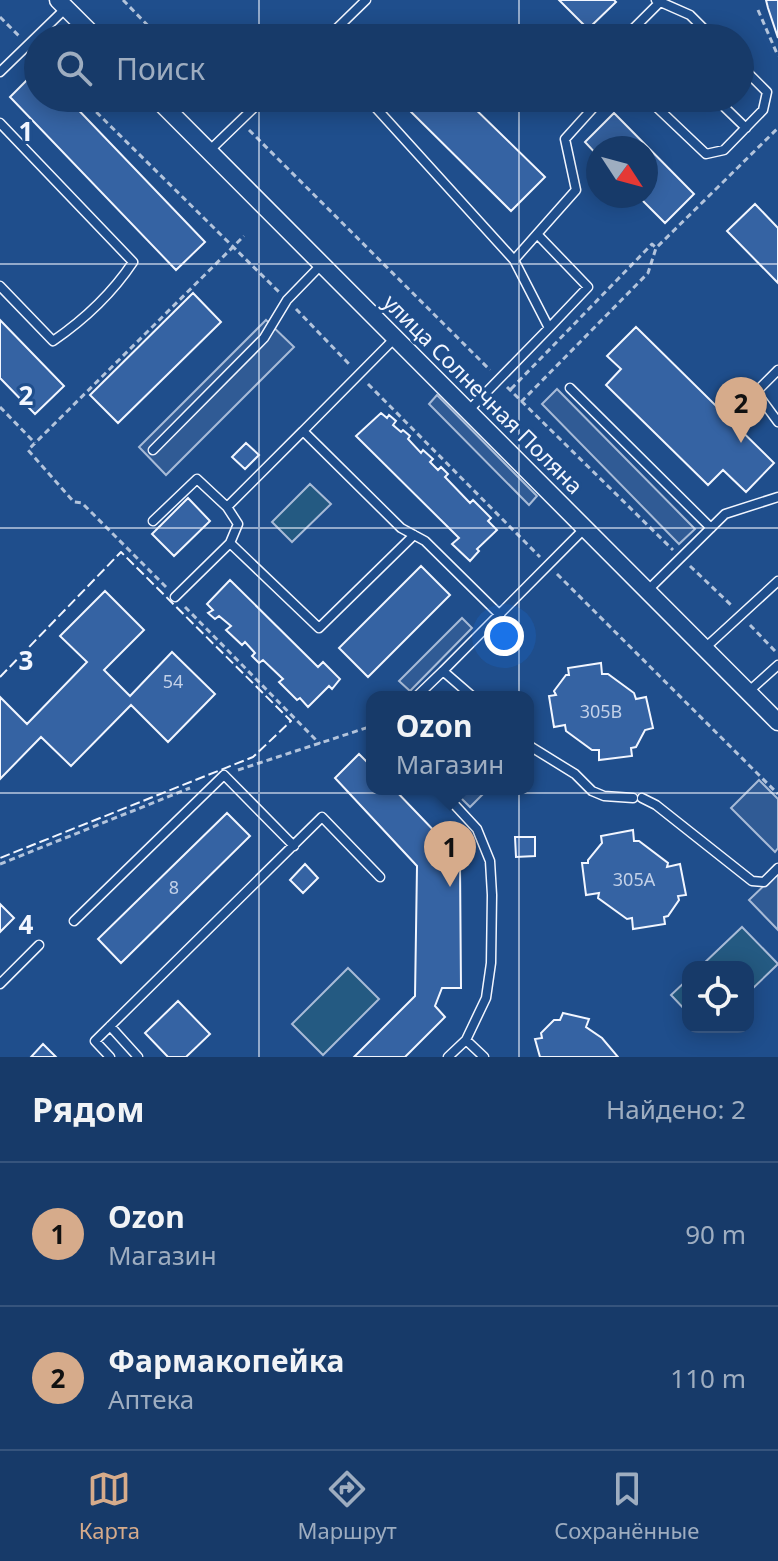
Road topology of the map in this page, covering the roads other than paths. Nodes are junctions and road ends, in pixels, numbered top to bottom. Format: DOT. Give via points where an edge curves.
graph roads {
  1 [pos="366,0"];
  2 [pos="657,1"];
  3 [pos="62,4"];
  4 [pos="44,24"];
  5 [pos="82,24"];
  6 [pos="341,24"];
  7 [pos="638,24"];
  8 [pos="699,24"];
  9 [pos="24,46"];
  10 [pos="0,72"];
  11 [pos="754,79"];
  12 [pos="170,112"];
  13 [pos="249,112"];
  14 [pos="380,112"];
  15 [pos="589,112"];
  16 [pos="662,112"];
  17 [pos="729,112"];
  18 [pos="0,123"];
  19 [pos="746,128"];
  20 [pos="209,151"];
  21 [pos="537,234"];
  22 [pos="514,260"];
  23 [pos="322,264"];
  24 [pos="0,286"];
  25 [pos="549,328"];
  26 [pos="395,338"];
  27 [pos="778,370"];
  28 [pos="570,388"];
  29 [pos="468,411"];
  30 [pos="778,422"];
  31 [pos="303,431"];
  32 [pos="153,450"];
  33 [pos="778,497"];
  34 [pos="227,507"];
  35 [pos="153,521"];
  36 [pos="585,528"];
  37 [pos="711,528"];
  38 [pos="414,535"];
  39 [pos="230,543"];
  40 [pos="778,581"];
  41 [pos="647,591"];
  42 [pos="175,597"];
  43 [pos="500,615"];
  44 [pos="704,648"];
  45 [pos="778,665"];
  46 [pos="443,671"];
  47 [pos="422,691"];
  48 [pos="466,691"];
  49 [pos="748,692"];
  50 [pos="778,722"];
  51 [pos="534,749"];
  52 [pos="446,795"];
  53 [pos="294,846"];
  54 [pos="778,868"];
  55 [pos="380,877"];
  56 [pos="74,921"];
  57 [pos="39,945"];
  58 [pos="0,984"];
  59 [pos="110,1026"];
  60 [pos="466,1040"];
  61 [pos="136,1056"];
  62 [pos="110,1057"];
  63 [pos="448,1057"];
  64 [pos="484,1057"];
  1 -- 6 [label="lane"];
  2 -- 7 [label="lane"];
  2 -- 8 [label="lane"];
  3 -- 4 [label="lane"];
  3 -- 5 [label="street"];
  9 -- 10 [label="lane"];
  11 -- 19 [label="lane" via="767,92 763,110"];
  12 -- 20 [label="street, улица Солнечная Поляна"];
  13 -- 20 [label="lane"];
  14 -- 22 [label="lane"];
  15 -- 21 [label="lane" via="565,139 576,190"];
  16 -- 19 [label="lane" via="706,154 724,150"];
  17 -- 19 [label="lane"];
  18 -- 24 [label="lane" via="133,262 82,321 53,341"];
  20 -- 23 [label="street, улица Солнечная Поляна"];
  21 -- 22 [label="lane"];
  21 -- 25 [label="lane" via="588,287"];
  22 -- 25 [label="lane"];
  23 -- 26 [label="street, улица Солнечная Поляна"];
  23 -- 32 [label="lane" via="287,300 264,338"];
  25 -- 29 [label="lane"];
  26 -- 29 [label="street, улица Солнечная Поляна"];
  26 -- 31 [label="lane"];
  27 -- 30 [label="lane" via="756,392"];
  28 -- 37 [label="lane"];
  29 -- 36 [label="street, улица Солнечная Поляна"];
  31 -- 34 [label="lane"];
  31 -- 38 [label="lane"];
  33 -- 37 [label="lane" via="725,514"];
  34 -- 35 [label="lane" via="197,479"];
  34 -- 39 [label="lane" via="238,524"];
  36 -- 41 [label="street, улица Солнечная Поляна"];
  36 -- 43 [label="lane"];
  37 -- 41 [label="lane"];
  38 -- 39 [label="lane" via="319,628"];
  38 -- 43 [label="lane"];
  39 -- 42 [label="lane"];
  40 -- 44 [label="lane"];
  41 -- 44 [label="street, улица Солнечная Поляна"];
  43 -- 46 [label="lane"];
  44 -- 49 [label="street, улица Солнечная Поляна"];
  45 -- 49 [label="lane"];
  46 -- 47 [label="lane"];
  46 -- 48 [label="lane"];
  49 -- 50 [label="street, улица Солнечная Поляна"];
  51 -- 54 [label="lane" via="592,791 656,805 752,881 764,882"];
  52 -- 60 [label="lane" via="477,829 490,861 491,963 486,998"];
  53 -- 55 [label="lane" via="322,817"];
  53 -- 56 [label="lane" via="224,775"];
  53 -- 59 [label="lane"];
  57 -- 58 [label="lane"];
  59 -- 61 [label="lane"];
  59 -- 62 [label="lane" via="95,1041"];
  60 -- 63 [label="lane"];
  60 -- 64 [label="lane"];
}
